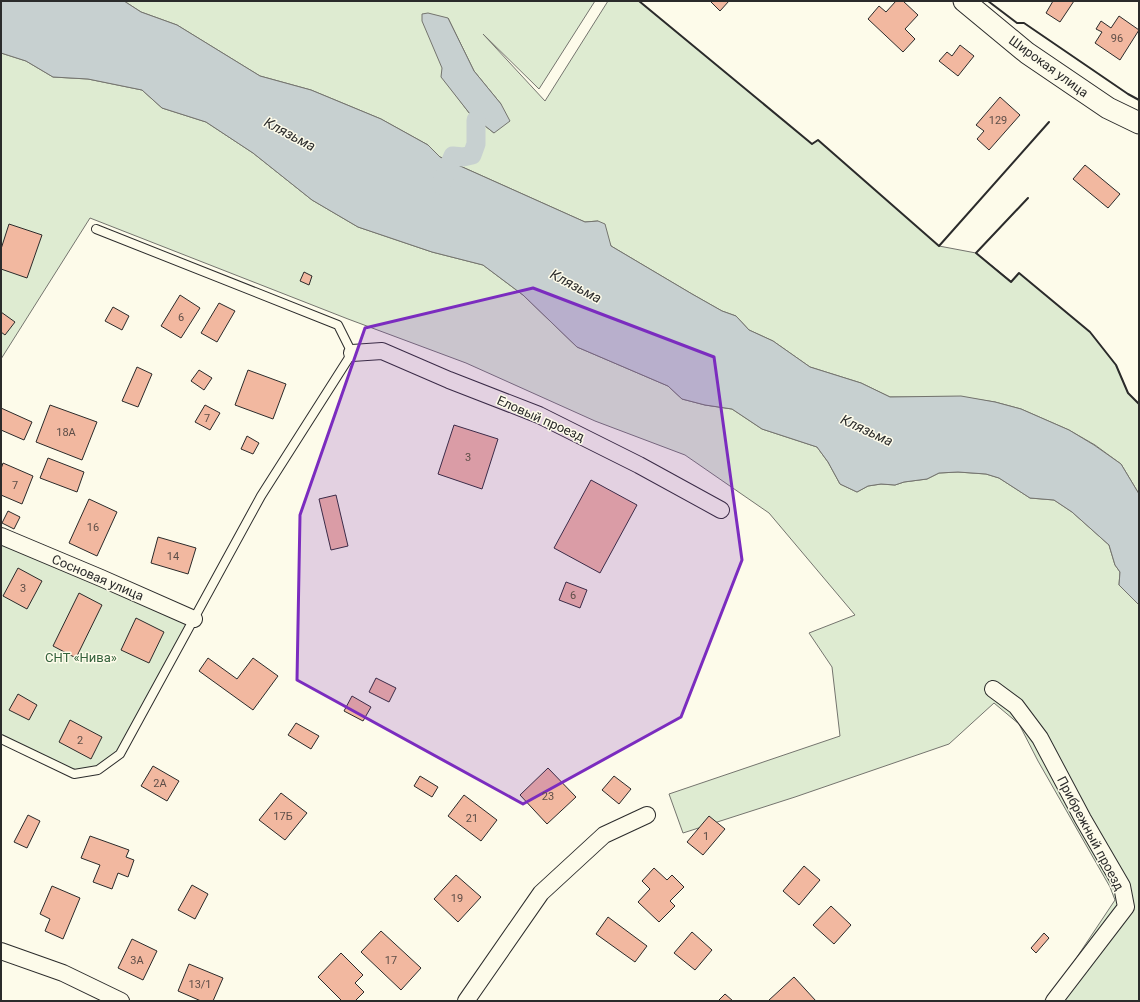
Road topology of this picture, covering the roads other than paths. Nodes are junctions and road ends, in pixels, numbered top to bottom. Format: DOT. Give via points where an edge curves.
graph roads {
  1 [pos="964,1"];
  2 [pos="1139,123"];
  3 [pos="96,229"];
  4 [pos="352,353"];
  5 [pos="722,510"];
  6 [pos="1,536"];
  7 [pos="194,620"];
  8 [pos="993,689"];
  9 [pos="1,739"];
  10 [pos="647,815"];
  11 [pos="1,951"];
  12 [pos="122,1001"];
  13 [pos="466,1001"];
  14 [pos="1054,1001"];
  1 -- 2 [label="street, Широкая улица" via="1027,53 1108,108"];
  3 -- 4 [label="lane" via="338,325"];
  4 -- 5 [label="street, Еловый проезд" via="382,351 539,414"];
  4 -- 7 [label="lane" via="261,496"];
  6 -- 7 [label="street, Сосновая улица"];
  7 -- 9 [label="lane" via="120,754 98,770 74,774"];
  8 -- 14 [label="street, Прибрежный проезд" via="1016,706 1040,738 1122,886 1126,907"];
  10 -- 13 [label="street" via="604,835 541,893"];
  11 -- 12 [label="street" via="63,973"];
}
